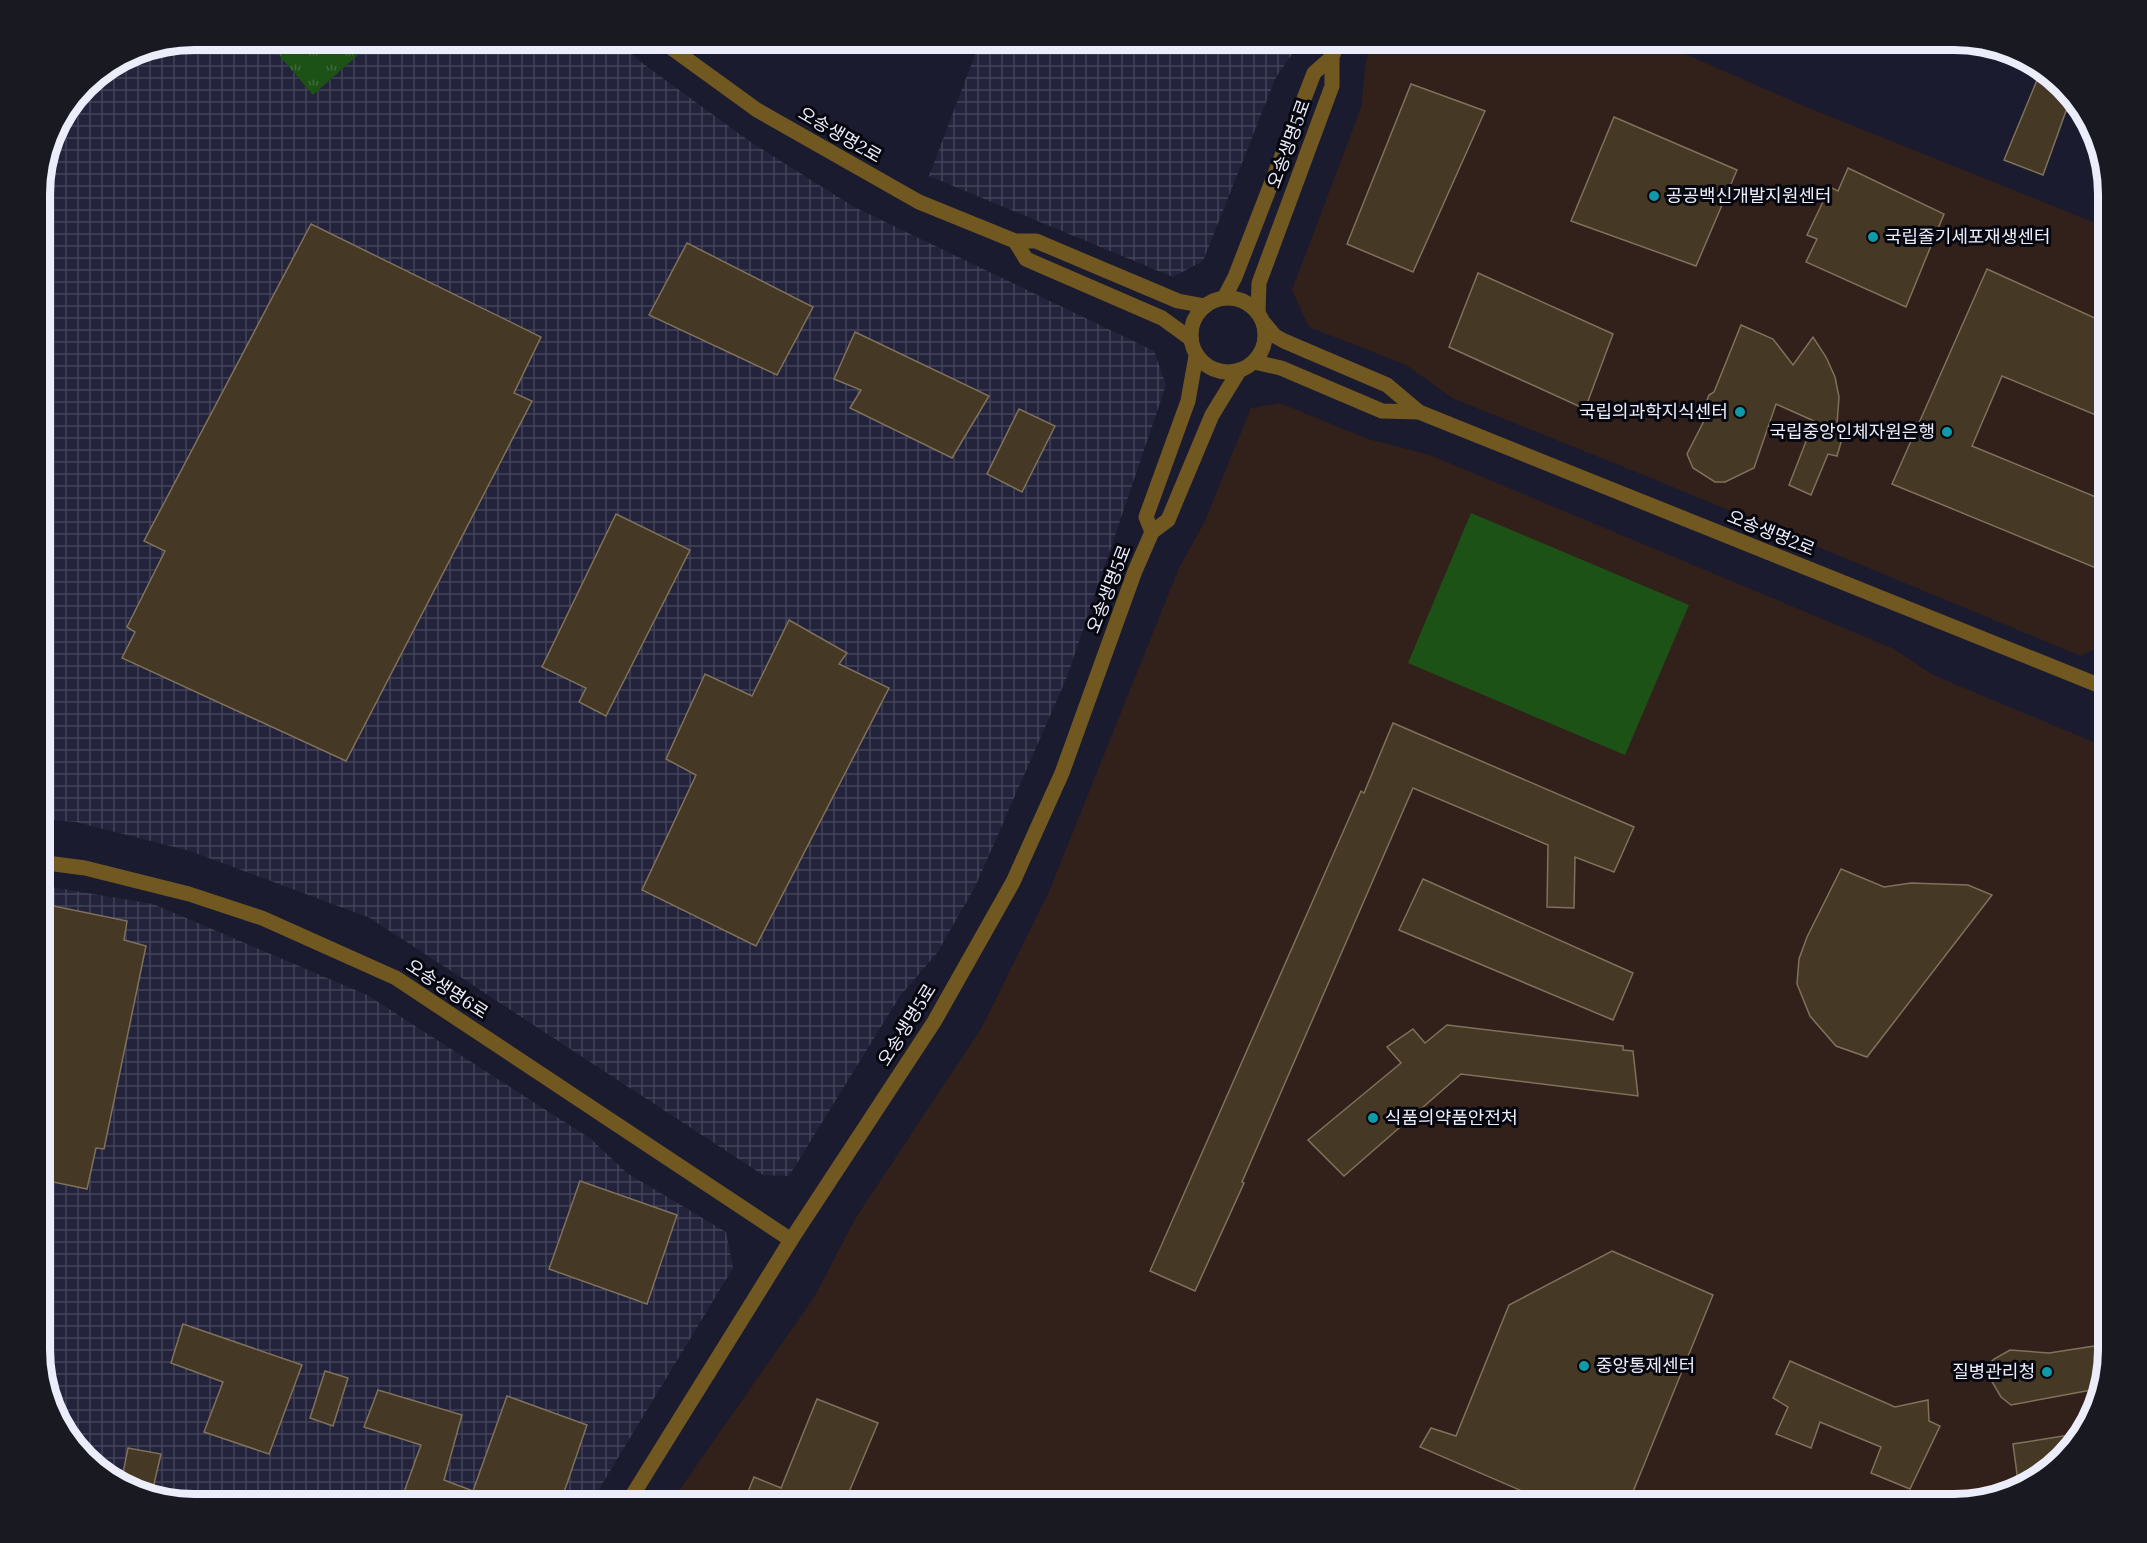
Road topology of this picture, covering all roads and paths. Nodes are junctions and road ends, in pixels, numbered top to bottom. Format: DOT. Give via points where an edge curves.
graph roads {
  1 [pos="674,50"];
  2 [pos="1335,50"];
  3 [pos="1332,57"];
  4 [pos="1015,241"];
  5 [pos="1224,298"];
  6 [pos="1205,306"];
  7 [pos="1261,318"];
  8 [pos="1191,339"];
  9 [pos="1196,356"];
  10 [pos="1254,362"];
  11 [pos="1239,371"];
  12 [pos="1419,412"];
  13 [pos="1152,532"];
  14 [pos="2098,684"];
  15 [pos="50,863"];
  16 [pos="791,1240"];
  17 [pos="633,1494"];
  1 -- 4 [label="street, 오송생명2로" via="757,110 861,169 920,202"];
  2 -- 3 [label="street, 오송생명5로"];
  3 -- 5 [label="street, 오송생명5로" via="1314,73"];
  3 -- 7 [label="street, 오송생명5로" via="1332,86 1259,283"];
  4 -- 6 [label="street, 오송생명2로" via="1036,241 1178,301"];
  4 -- 8 [label="street, 오송생명2로" via="1026,259 1162,318"];
  5 -- 6 [label="street"];
  5 -- 7 [label="street" via="1248,304"];
  6 -- 8 [label="street" via="1194,320"];
  7 -- 10 [label="street" via="1266,335 1264,347"];
  7 -- 12 [label="street, 오송생명2로" via="1275,336 1387,385"];
  8 -- 9 [label="street"];
  9 -- 11 [label="street" via="1215,370"];
  9 -- 13 [label="street, 오송생명5로" via="1188,401 1146,517"];
  10 -- 11 [label="street"];
  10 -- 12 [label="street, 오송생명2로" via="1281,368 1382,411"];
  11 -- 13 [label="street, 오송생명5로" via="1212,415 1168,520"];
  12 -- 14 [label="street, 오송생명2로"];
  13 -- 16 [label="street, 오송생명5로" via="1062,773 1013,882 934,1022"];
  15 -- 16 [label="street, 오송생명6로" via="85,868 189,894 262,918 396,978"];
  16 -- 17 [label="street, 오송생명5로"];
}
